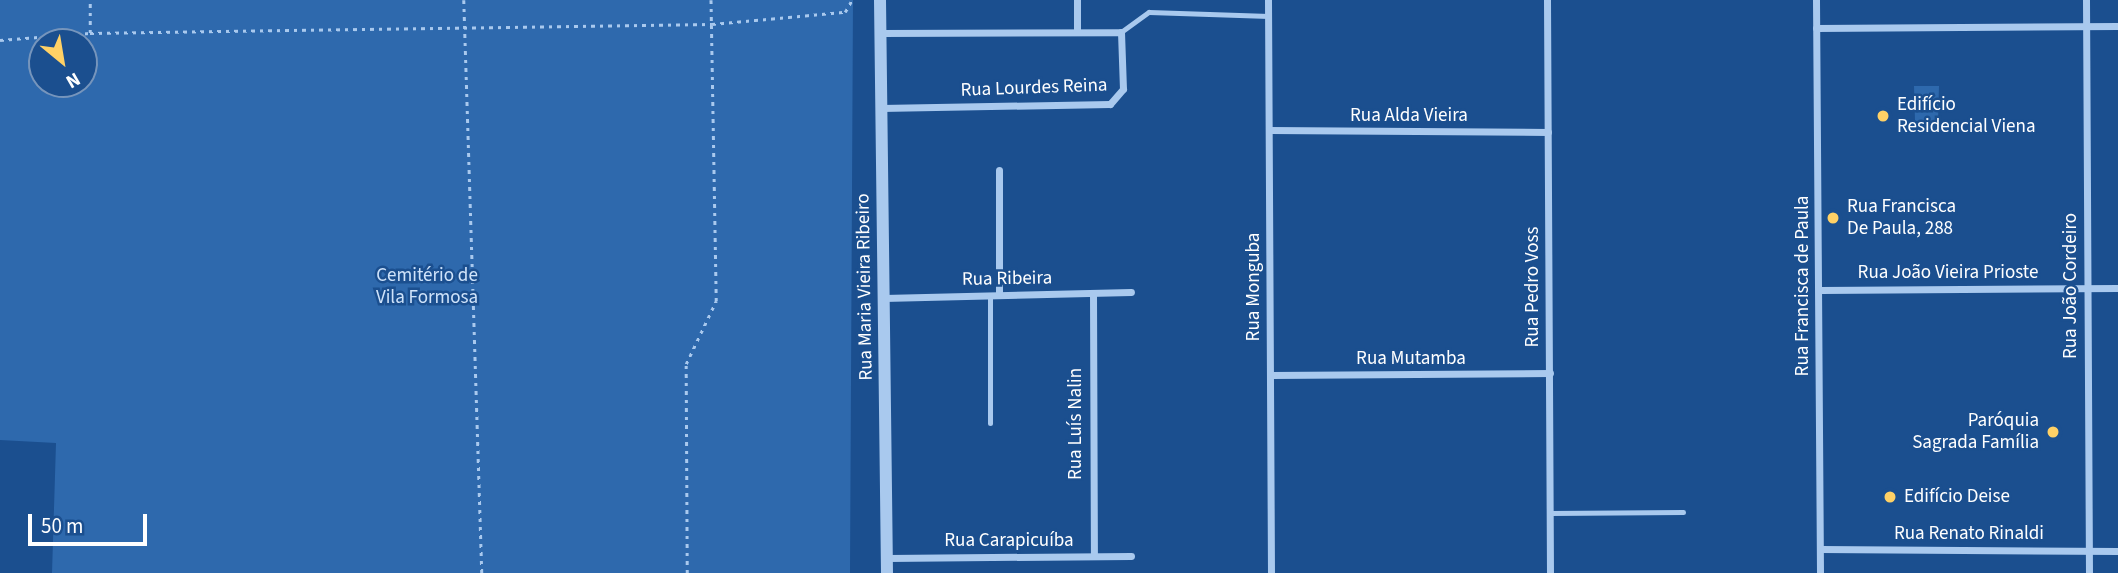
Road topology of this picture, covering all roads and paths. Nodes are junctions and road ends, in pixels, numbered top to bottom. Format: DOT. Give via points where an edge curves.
graph roads {
  1 [pos="90,0"];
  2 [pos="464,0"];
  3 [pos="711,0"];
  4 [pos="852,0"];
  5 [pos="880,0"];
  6 [pos="1077,0"];
  7 [pos="1268,0"];
  8 [pos="1547,0"];
  9 [pos="1816,0"];
  10 [pos="2086,0"];
  11 [pos="1269,16"];
  12 [pos="712,24"];
  13 [pos="2086,26"];
  14 [pos="2118,26"];
  15 [pos="465,27"];
  16 [pos="90,28"];
  17 [pos="1816,28"];
  18 [pos="1077,32"];
  19 [pos="1121,32"];
  20 [pos="98,33"];
  21 [pos="880,33"];
  22 [pos="28,38"];
  23 [pos="0,40"];
  24 [pos="881,108"];
  25 [pos="1269,130"];
  26 [pos="1548,132"];
  27 [pos="999,170"];
  28 [pos="2087,288"];
  29 [pos="2118,288"];
  30 [pos="1819,290"];
  31 [pos="1131,292"];
  32 [pos="1093,293"];
  33 [pos="999,294"];
  34 [pos="990,295"];
  35 [pos="884,298"];
  36 [pos="1550,373"];
  37 [pos="1271,375"];
  38 [pos="990,423"];
  39 [pos="1683,512"];
  40 [pos="1550,513"];
  41 [pos="1819,549"];
  42 [pos="2088,551"];
  43 [pos="2118,551"];
  44 [pos="1094,556"];
  45 [pos="1131,556"];
  46 [pos="887,558"];
  47 [pos="482,573"];
  48 [pos="687,573"];
  49 [pos="887,573"];
  50 [pos="1271,573"];
  51 [pos="1550,573"];
  52 [pos="1820,573"];
  53 [pos="2089,573"];
  1 -- 16 [label="path"];
  2 -- 15 [label="path"];
  3 -- 12 [label="path"];
  4 -- 12 [label="path" via="845,12"];
  5 -- 21 [label="street, Rua Maria Vieira Ribeiro"];
  6 -- 18 [label="street"];
  7 -- 11 [label="street, Rua Monguba"];
  8 -- 26 [label="street, Rua Pedro Voss"];
  9 -- 17 [label="street, Rua Francisca de Paula"];
  10 -- 13 [label="street, Rua João Cordeiro"];
  11 -- 19 [label="lane" via="1149,12"];
  11 -- 25 [label="street, Rua Monguba"];
  12 -- 15 [label="path"];
  12 -- 48 [label="path" via="716,301 686,364"];
  13 -- 14 [label="street"];
  13 -- 17 [label="street"];
  13 -- 28 [label="street, Rua João Cordeiro"];
  15 -- 20 [label="path"];
  15 -- 47 [label="path"];
  17 -- 30 [label="street, Rua Francisca de Paula"];
  18 -- 19 [label="street"];
  18 -- 21 [label="street"];
  19 -- 24 [label="street, Rua Lourdes Reina" via="1123,89 1110,104"];
  21 -- 24 [label="street, Rua Maria Vieira Ribeiro"];
  22 -- 23 [label="path"];
  24 -- 35 [label="street, Rua Maria Vieira Ribeiro"];
  25 -- 26 [label="street, Rua Alda Vieira"];
  25 -- 37 [label="street, Rua Monguba"];
  26 -- 36 [label="street, Rua Pedro Voss"];
  27 -- 33 [label="street"];
  28 -- 29 [label="street, Rua João Vieira Prioste"];
  28 -- 30 [label="street, Rua João Vieira Prioste"];
  28 -- 42 [label="street, Rua João Cordeiro"];
  30 -- 41 [label="street, Rua Francisca de Paula"];
  31 -- 32 [label="street, Rua Ribeira"];
  32 -- 33 [label="street, Rua Ribeira"];
  32 -- 44 [label="street, Rua Luís Nalin"];
  33 -- 34 [label="street, Rua Ribeira"];
  34 -- 35 [label="street, Rua Ribeira"];
  34 -- 38 [label="lane"];
  35 -- 46 [label="street, Rua Maria Vieira Ribeiro"];
  36 -- 37 [label="street, Rua Mutamba"];
  36 -- 40 [label="street, Rua Pedro Voss"];
  37 -- 50 [label="street, Rua Monguba"];
  39 -- 40 [label="lane"];
  40 -- 51 [label="street, Rua Pedro Voss"];
  41 -- 42 [label="street, Rua Renato Rinaldi"];
  41 -- 52 [label="street, Rua Francisca de Paula"];
  42 -- 43 [label="street, Rua Renato Rinaldi"];
  42 -- 53 [label="street, Rua João Cordeiro"];
  44 -- 45 [label="street, Rua Carapicuíba"];
  44 -- 46 [label="street, Rua Carapicuíba"];
  46 -- 49 [label="street, Rua Maria Vieira Ribeiro"];
}
